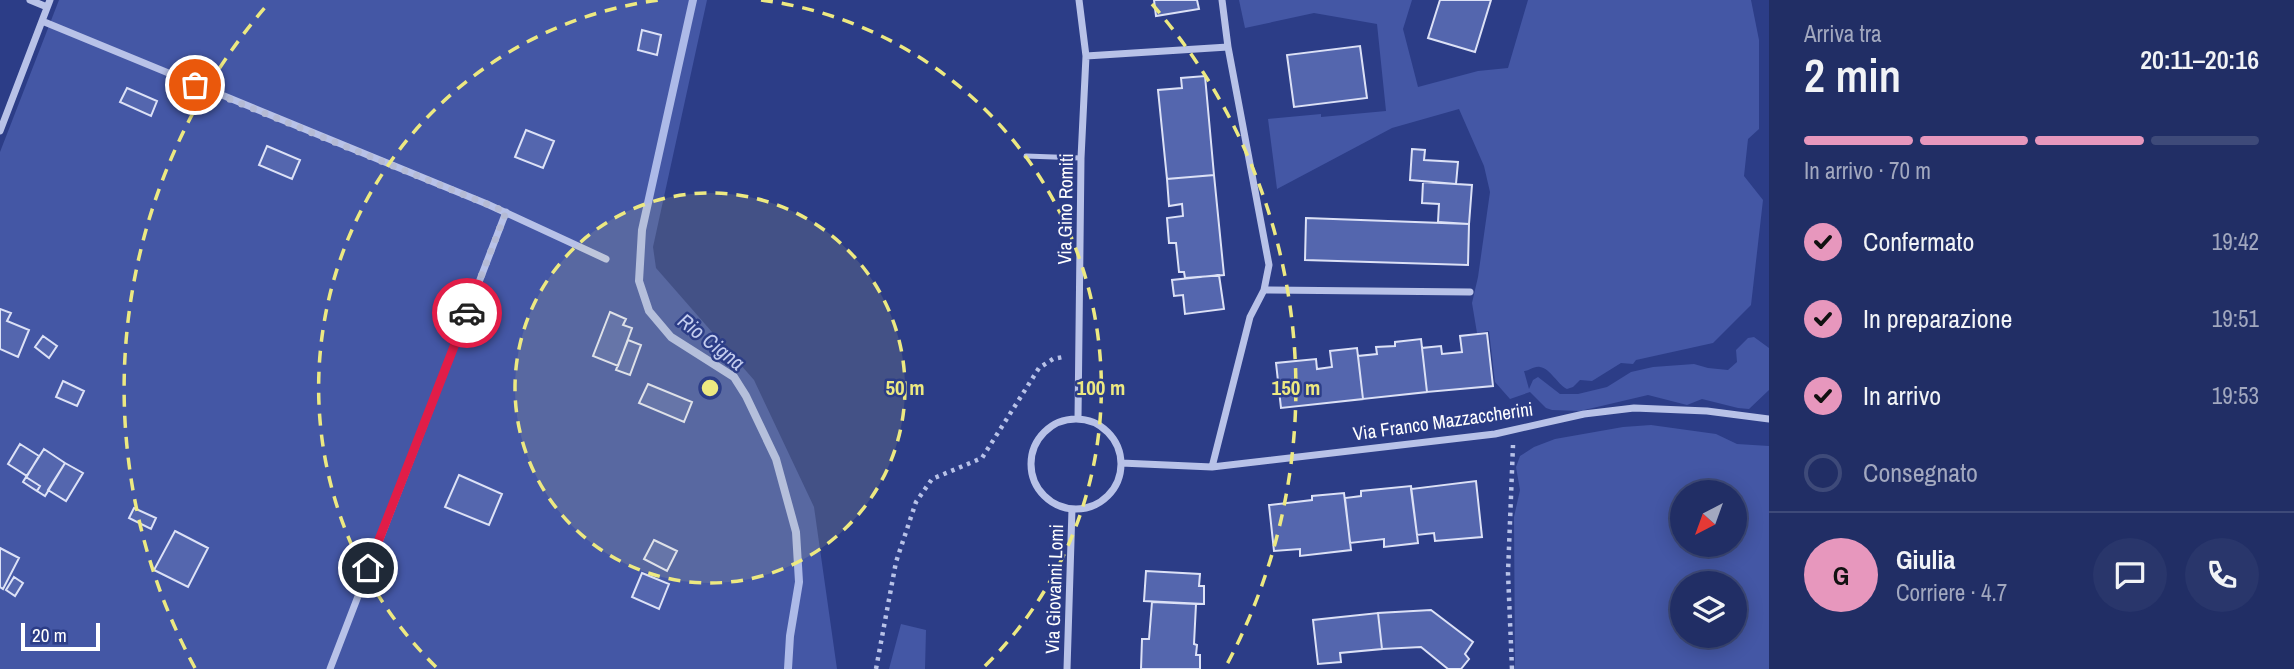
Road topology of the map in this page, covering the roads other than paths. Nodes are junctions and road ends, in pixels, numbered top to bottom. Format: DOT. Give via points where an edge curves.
graph roads {
  1 [pos="30,0"];
  2 [pos="1079,0"];
  3 [pos="1222,0"];
  4 [pos="48,4"];
  5 [pos="42,21"];
  6 [pos="1228,47"];
  7 [pos="1086,56"];
  8 [pos="0,131"];
  9 [pos="1026,156"];
  10 [pos="1081,158"];
  11 [pos="506,212"];
  12 [pos="606,259"];
  13 [pos="1264,290"];
  14 [pos="1470,292"];
  15 [pos="1078,419"];
  16 [pos="1769,419"];
  17 [pos="1121,463"];
  18 [pos="1212,467"];
  19 [pos="1072,509"];
  20 [pos="330,669"];
  21 [pos="1067,669"];
  1 -- 4 [label="street"];
  2 -- 7 [label="street, Via Gino Romiti"];
  3 -- 6 [label="street"];
  4 -- 5 [label="street"];
  5 -- 8 [label="street"];
  5 -- 11 [label="street"];
  6 -- 7 [label="street"];
  6 -- 13 [label="street" via="1269,264"];
  7 -- 10 [label="street, Via Gino Romiti"];
  9 -- 10 [label="lane"];
  10 -- 15 [label="street, Via Gino Romiti"];
  11 -- 12 [label="street"];
  11 -- 20 [label="street"];
  13 -- 14 [label="street"];
  13 -- 18 [label="street" via="1250,317"];
  15 -- 17 [label="street" via="1108,432 1118,446"];
  15 -- 19 [label="street" via="1048,429 1032,456 1037,487 1048,499"];
  16 -- 18 [label="street, Via Franco Mazzaccherini" via="1634,408 1495,434"];
  17 -- 18 [label="street, Via Franco Mazzaccherini"];
  17 -- 19 [label="street" via="1120,477 1104,500"];
  19 -- 21 [label="street, Via Giovanni Lomi"];
}
